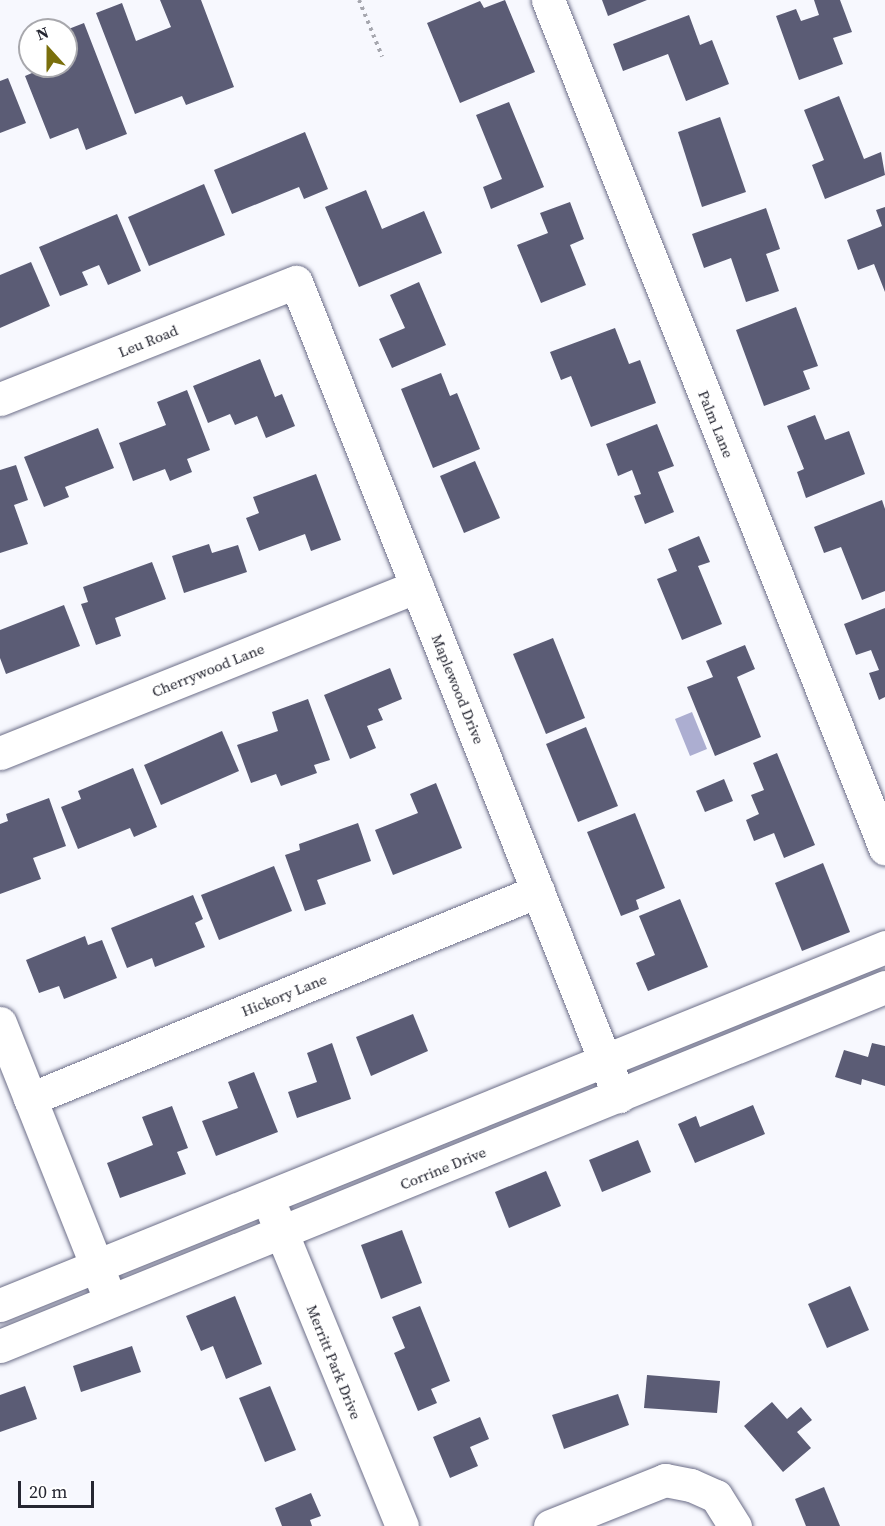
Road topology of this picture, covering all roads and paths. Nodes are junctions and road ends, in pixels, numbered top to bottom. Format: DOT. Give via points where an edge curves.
graph roads {
  1 [pos="359,0"];
  2 [pos="548,0"];
  3 [pos="382,56"];
  4 [pos="296,282"];
  5 [pos="0,399"];
  6 [pos="417,586"];
  7 [pos="0,753"];
  8 [pos="885,848"];
  9 [pos="538,891"];
  10 [pos="885,947"];
  11 [pos="885,987"];
  12 [pos="0,1023"];
  13 [pos="605,1060"];
  14 [pos="620,1096"];
  15 [pos="30,1099"];
  16 [pos="267,1197"];
  17 [pos="282,1233"];
  18 [pos="97,1267"];
  19 [pos="111,1302"];
  20 [pos="0,1305"];
  21 [pos="0,1346"];
  22 [pos="402,1526"];
  23 [pos="550,1526"];
  24 [pos="735,1526"];
  1 -- 3 [label="path"];
  2 -- 8 [label="street, Palm Lane"];
  4 -- 5 [label="street, Leu Road"];
  4 -- 6 [label="street, Maplewood Drive"];
  6 -- 7 [label="street, Cherrywood Lane"];
  6 -- 9 [label="street, Maplewood Drive"];
  9 -- 13 [label="street, Maplewood Drive"];
  9 -- 15 [label="street, Hickory Lane"];
  10 -- 13 [label="street"];
  11 -- 14 [label="street, Corrine Drive"];
  12 -- 15 [label="street"];
  13 -- 14 [label="street, Maplewood Drive"];
  13 -- 16 [label="street"];
  14 -- 17 [label="street, Corrine Drive"];
  15 -- 18 [label="street"];
  16 -- 17 [label="street, Merritt Park Drive"];
  16 -- 18 [label="street"];
  17 -- 19 [label="street, Corrine Drive"];
  17 -- 22 [label="street, Merritt Park Drive"];
  18 -- 19 [label="street"];
  18 -- 20 [label="street"];
  19 -- 21 [label="street, Corrine Drive"];
  23 -- 24 [label="street" via="665,1480 691,1485 716,1496"];
}
